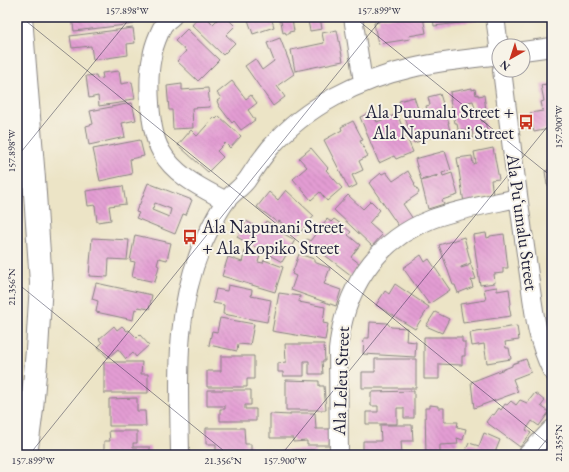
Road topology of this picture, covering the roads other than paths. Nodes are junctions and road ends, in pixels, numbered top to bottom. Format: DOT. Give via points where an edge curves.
graph roads {
  1 [pos="21,17"];
  2 [pos="172,17"];
  3 [pos="353,17"];
  4 [pos="495,17"];
  5 [pos="498,38"];
  6 [pos="552,47"];
  7 [pos="531,50"];
  8 [pos="491,56"];
  9 [pos="503,78"];
  10 [pos="363,82"];
  11 [pos="518,198"];
  12 [pos="226,201"];
  13 [pos="40,282"];
  14 [pos="552,371"];
  15 [pos="552,429"];
  16 [pos="26,455"];
  17 [pos="40,455"];
  18 [pos="180,455"];
  19 [pos="339,455"];
  20 [pos="527,455"];
  1 -- 13 [label="highway"];
  2 -- 12 [label="street" via="164,24 151,59 151,110 154,133 161,151 177,171"];
  3 -- 10 [label="street"];
  4 -- 5 [label="street"];
  6 -- 7 [label="street"];
  8 -- 10 [label="street" via="413,67"];
  9 -- 11 [label="street, Ala Puʻumalu Street"];
  10 -- 12 [label="street" via="301,119 271,148"];
  11 -- 14 [label="street, Ala Puʻumalu Street" via="537,330"];
  11 -- 19 [label="street, Ala Leleu Street" via="446,214 418,225 388,246 362,275 348,303 340,334"];
  12 -- 18 [label="street" via="200,251 186,296 180,331"];
  13 -- 16 [label="highway" via="37,357"];
  13 -- 17 [label="highway" via="44,436"];
  15 -- 20 [label="street"];
}
